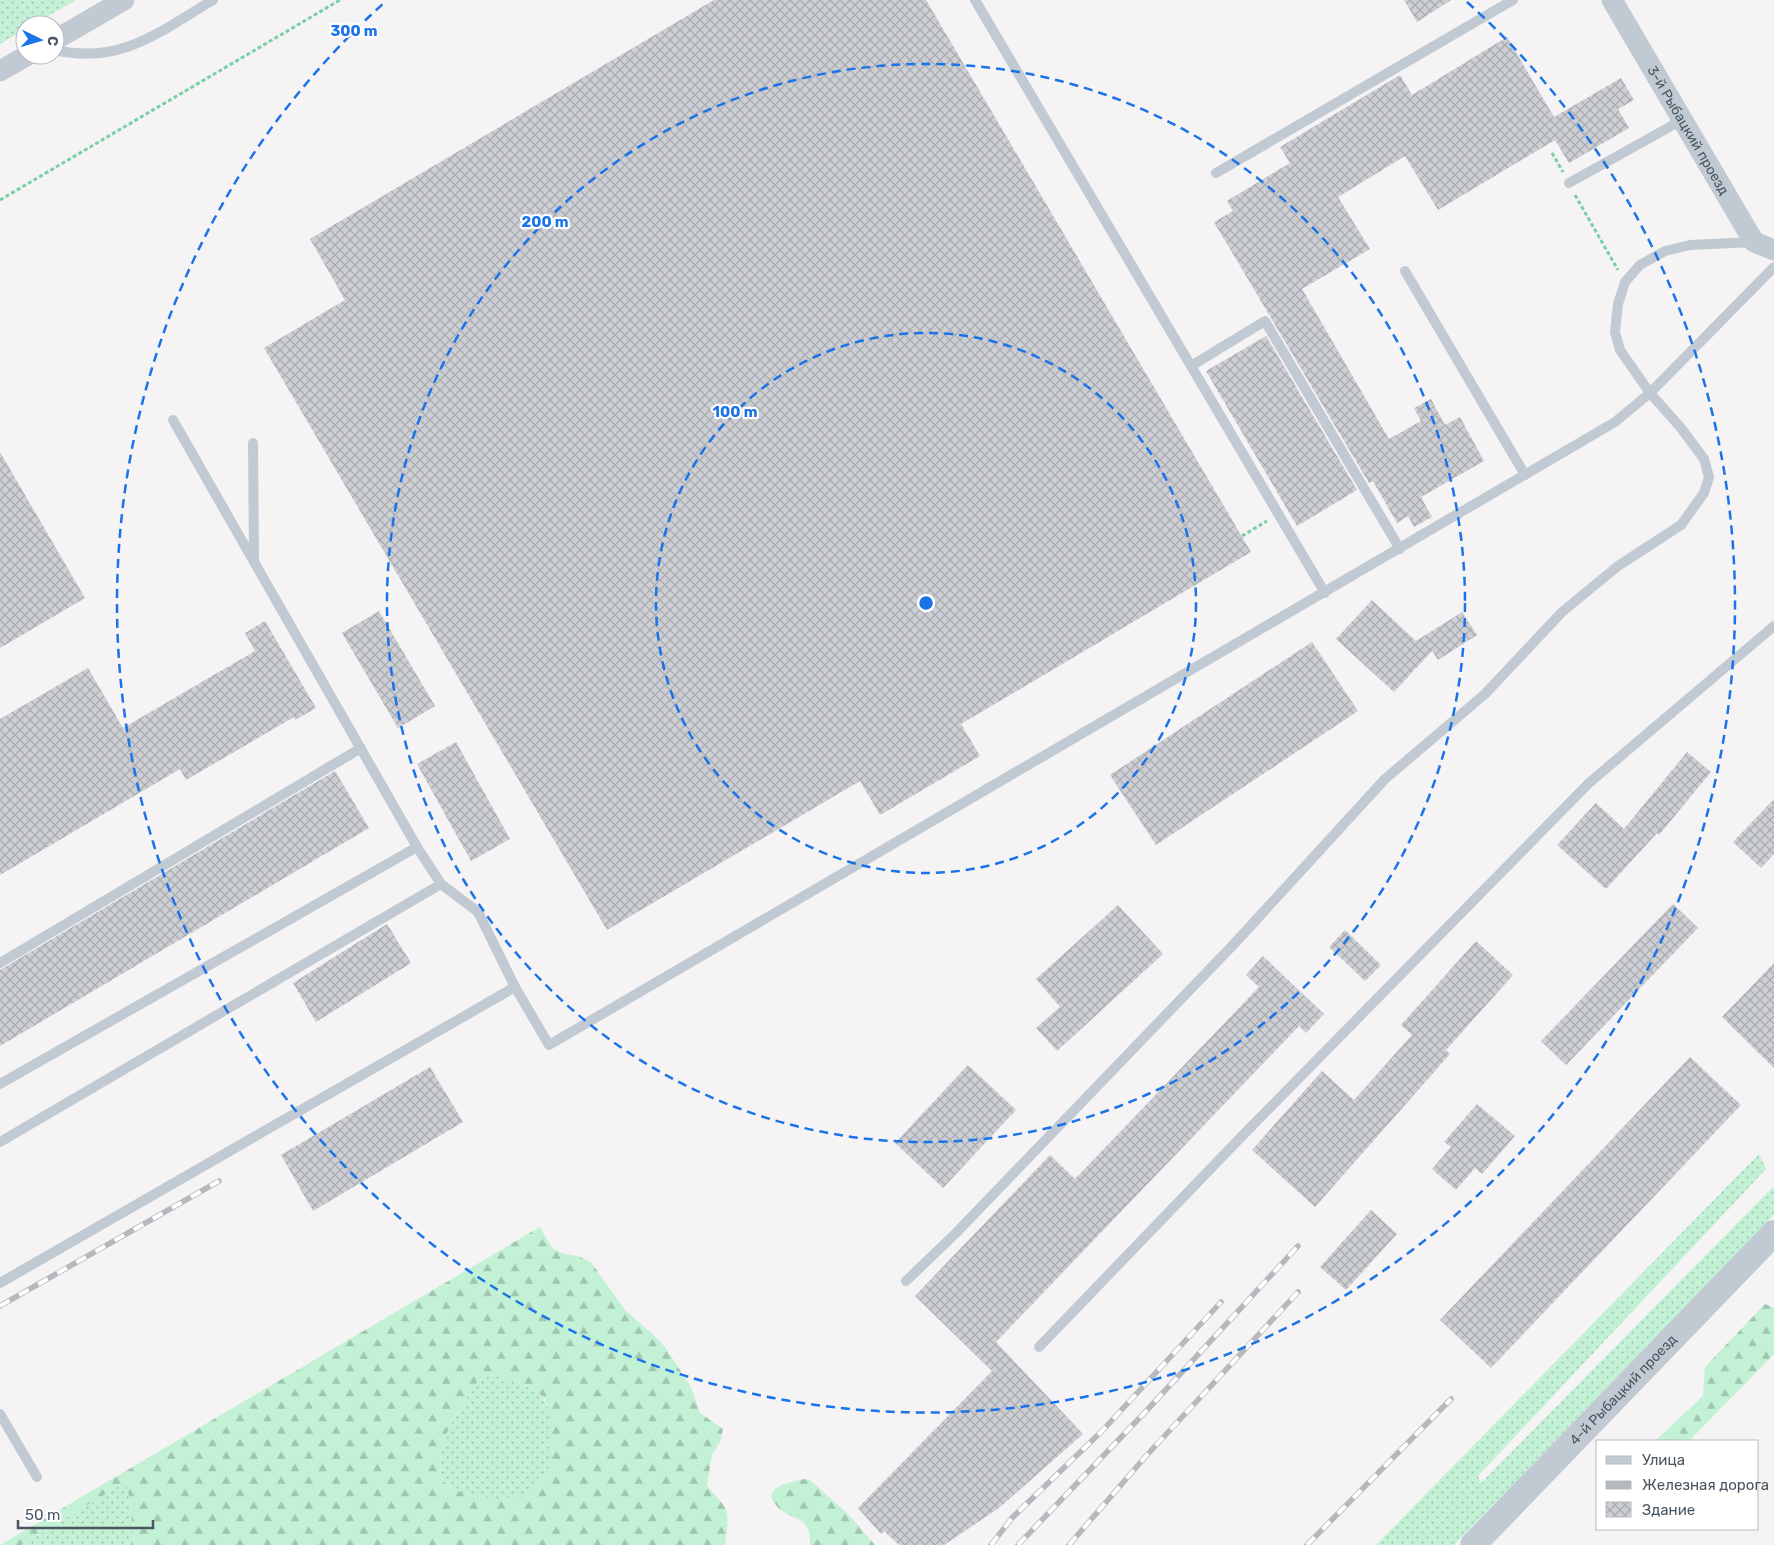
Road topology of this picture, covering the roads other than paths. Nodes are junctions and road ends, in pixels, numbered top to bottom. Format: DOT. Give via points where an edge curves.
graph roads {
  1 [pos="124,0"];
  2 [pos="213,0"];
  3 [pos="975,0"];
  4 [pos="1513,0"];
  5 [pos="1612,0"];
  6 [pos="65,34"];
  7 [pos="65,52"];
  8 [pos="15,62"];
  9 [pos="0,71"];
  10 [pos="1682,120"];
  11 [pos="1216,173"];
  12 [pos="1569,184"];
  13 [pos="1754,242"];
  14 [pos="1774,250"];
  15 [pos="1774,267"];
  16 [pos="1405,271"];
  17 [pos="1191,366"];
  18 [pos="1650,394"];
  19 [pos="173,420"];
  20 [pos="253,443"];
  21 [pos="1525,475"];
  22 [pos="1400,549"];
  23 [pos="254,561"];
  24 [pos="1325,592"];
  25 [pos="1774,626"];
  26 [pos="361,748"];
  27 [pos="417,848"];
  28 [pos="441,884"];
  29 [pos="0,963"];
  30 [pos="515,987"];
  31 [pos="0,1084"];
  32 [pos="0,1142"];
  33 [pos="1768,1243"];
  34 [pos="906,1281"];
  35 [pos="0,1283"];
  36 [pos="1039,1347"];
  37 [pos="0,1414"];
  38 [pos="37,1477"];
  39 [pos="1473,1545"];
  1 -- 6 [label="street"];
  2 -- 7 [label="lane" via="123,50 88,56"];
  3 -- 17 [label="lane"];
  4 -- 11 [label="lane"];
  5 -- 10 [label="street, 3-й Рыбацкий проезд"];
  8 -- 9 [label="street"];
  10 -- 12 [label="lane"];
  10 -- 13 [label="street, 3-й Рыбацкий проезд"];
  13 -- 14 [label="street"];
  13 -- 18 [label="lane" via="1690,245 1665,250 1640,265 1625,282 1618,304 1615,332 1620,350"];
  15 -- 18 [label="lane"];
  16 -- 21 [label="lane"];
  17 -- 22 [label="lane" via="1265,322"];
  17 -- 24 [label="lane"];
  18 -- 21 [label="lane" via="1615,422"];
  18 -- 34 [label="lane" via="1704,459 1708,477 1704,493 1681,525 1618,566 1562,612 1485,694 1385,779 1227,951"];
  19 -- 23 [label="lane"];
  20 -- 23 [label="lane"];
  21 -- 22 [label="lane"];
  22 -- 24 [label="lane"];
  23 -- 26 [label="lane"];
  24 -- 30 [label="lane" via="549,1045"];
  25 -- 36 [label="lane" via="1589,783"];
  26 -- 27 [label="lane"];
  26 -- 29 [label="lane"];
  27 -- 28 [label="lane"];
  27 -- 31 [label="lane"];
  28 -- 30 [label="lane" via="478,912"];
  28 -- 32 [label="lane"];
  30 -- 35 [label="lane"];
  33 -- 39 [label="street, 4-й Рыбацкий проезд"];
  37 -- 38 [label="lane"];
}
